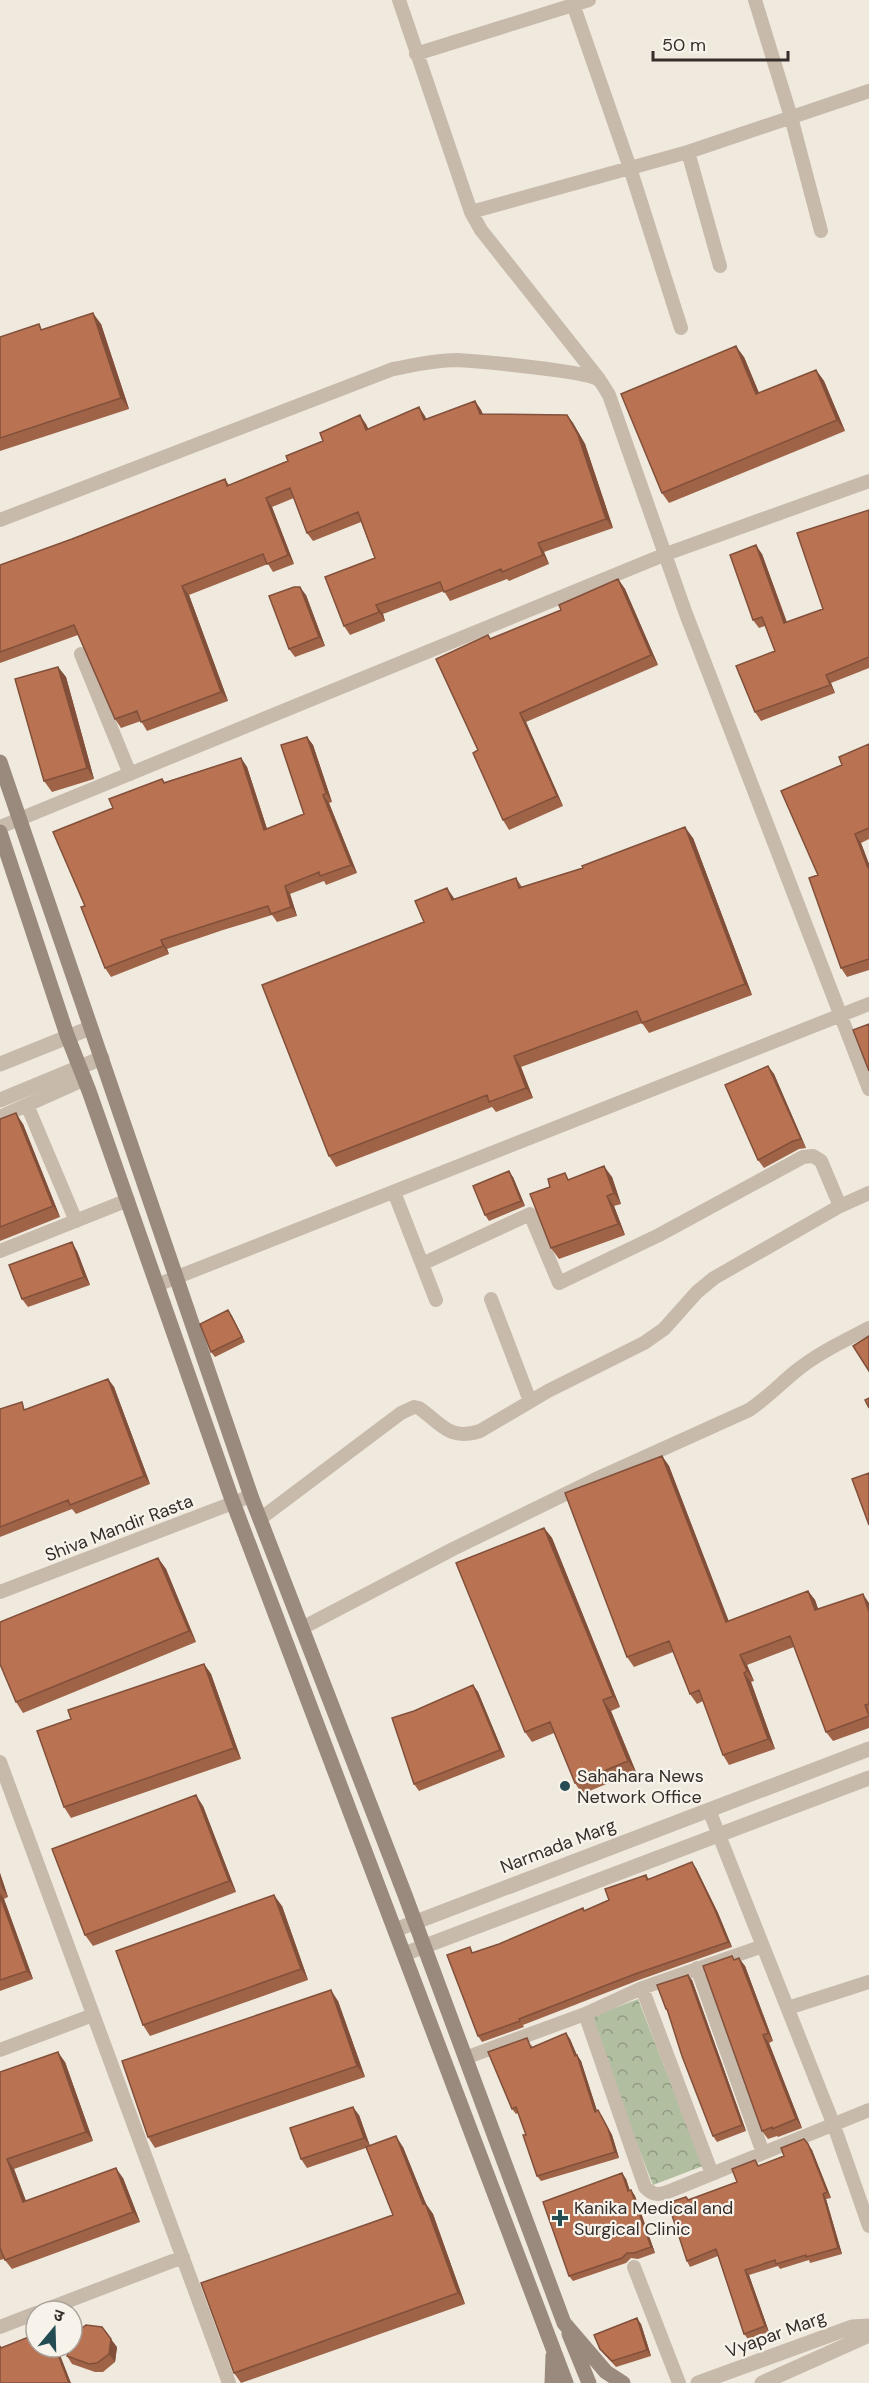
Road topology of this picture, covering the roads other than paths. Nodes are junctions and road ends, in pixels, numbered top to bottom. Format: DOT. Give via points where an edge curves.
graph roads {
  1 [pos="399,0"];
  2 [pos="590,0"];
  3 [pos="755,0"];
  4 [pos="573,4"];
  5 [pos="416,54"];
  6 [pos="869,90"];
  7 [pos="791,117"];
  8 [pos="688,152"];
  9 [pos="630,168"];
  10 [pos="471,212"];
  11 [pos="821,231"];
  12 [pos="720,266"];
  13 [pos="681,328"];
  14 [pos="600,381"];
  15 [pos="869,481"];
  16 [pos="0,520"];
  17 [pos="666,554"];
  18 [pos="81,654"];
  19 [pos="0,762"];
  20 [pos="130,774"];
  21 [pos="20,819"];
  22 [pos="0,830"];
  23 [pos="869,1004"];
  24 [pos="840,1015"];
  25 [pos="90,1028"];
  26 [pos="67,1035"];
  27 [pos="102,1058"];
  28 [pos="0,1064"];
  29 [pos="83,1073"];
  30 [pos="869,1089"];
  31 [pos="0,1100"];
  32 [pos="27,1106"];
  33 [pos="0,1117"];
  34 [pos="394,1192"];
  35 [pos="869,1193"];
  36 [pos="128,1200"];
  37 [pos="840,1206"];
  38 [pos="76,1221"];
  39 [pos="0,1251"];
  40 [pos="422,1264"];
  41 [pos="177,1278"];
  42 [pos="157,1285"];
  43 [pos="491,1299"];
  44 [pos="436,1300"];
  45 [pos="869,1328"];
  46 [pos="530,1401"];
  47 [pos="251,1496"];
  48 [pos="233,1503"];
  49 [pos="260,1520"];
  50 [pos="0,1592"];
  51 [pos="302,1628"];
  52 [pos="869,1749"];
  53 [pos="0,1762"];
  54 [pos="869,1778"];
  55 [pos="709,1810"];
  56 [pos="719,1835"];
  57 [pos="414,1922"];
  58 [pos="396,1930"];
  59 [pos="763,1946"];
  60 [pos="424,1947"];
  61 [pos="404,1954"];
  62 [pos="697,1968"];
  63 [pos="869,1982"];
  64 [pos="642,1988"];
  65 [pos="788,2008"];
  66 [pos="585,2014"];
  67 [pos="93,2015"];
  68 [pos="0,2050"];
  69 [pos="465,2058"];
  70 [pos="869,2110"];
  71 [pos="833,2123"];
  72 [pos="763,2153"];
  73 [pos="712,2174"];
  74 [pos="869,2226"];
  75 [pos="183,2257"];
  76 [pos="634,2267"];
  77 [pos="73,2299"];
  78 [pos="24,2318"];
  79 [pos="564,2323"];
  80 [pos="869,2326"];
  81 [pos="0,2327"];
  82 [pos="869,2335"];
  83 [pos="554,2351"];
  84 [pos="229,2383"];
  85 [pos="552,2383"];
  86 [pos="566,2383"];
  87 [pos="589,2383"];
  88 [pos="623,2383"];
  89 [pos="679,2383"];
  90 [pos="698,2383"];
  91 [pos="762,2383"];
  1 -- 5 [label="street"];
  2 -- 4 [label="street"];
  3 -- 7 [label="street"];
  4 -- 5 [label="street"];
  4 -- 9 [label="street"];
  5 -- 10 [label="street"];
  6 -- 7 [label="street"];
  7 -- 8 [label="street"];
  7 -- 11 [label="street"];
  8 -- 9 [label="street"];
  8 -- 12 [label="street"];
  9 -- 10 [label="street"];
  9 -- 13 [label="street"];
  10 -- 14 [label="street"];
  14 -- 16 [label="street" via="560,371 458,360 393,369"];
  14 -- 17 [label="street" via="609,395"];
  15 -- 17 [label="street"];
  17 -- 20 [label="street"];
  17 -- 24 [label="street"];
  18 -- 20 [label="street"];
  19 -- 21 [label="main road"];
  20 -- 21 [label="street"];
  21 -- 22 [label="street"];
  21 -- 25 [label="main road"];
  22 -- 26 [label="main road"];
  23 -- 24 [label="street"];
  24 -- 30 [label="street"];
  24 -- 34 [label="street"];
  25 -- 26 [label="street"];
  25 -- 27 [label="main road"];
  26 -- 28 [label="street"];
  26 -- 29 [label="main road"];
  27 -- 29 [label="street"];
  27 -- 41 [label="main road"];
  29 -- 31 [label="street"];
  29 -- 32 [label="street"];
  29 -- 36 [label="main road"];
  32 -- 33 [label="street"];
  32 -- 38 [label="street"];
  34 -- 40 [label="street"];
  34 -- 41 [label="street"];
  35 -- 37 [label="street"];
  36 -- 38 [label="street"];
  36 -- 42 [label="main road"];
  37 -- 40 [label="street" via="821,1161 813,1156 803,1157 659,1235 559,1282 530,1214"];
  37 -- 46 [label="street" via="714,1278 664,1329 644,1343"];
  38 -- 39 [label="street"];
  40 -- 44 [label="street"];
  41 -- 42 [label="street"];
  41 -- 47 [label="main road"];
  42 -- 48 [label="main road"];
  43 -- 46 [label="street"];
  45 -- 51 [label="street" via="817,1355 749,1410 594,1480"];
  46 -- 49 [label="street" via="469,1435 448,1431 419,1408 408,1410"];
  47 -- 48 [label="street, Shiva Mandir Rasta"];
  47 -- 49 [label="main road"];
  48 -- 50 [label="street, Shiva Mandir Rasta"];
  48 -- 58 [label="main road"];
  49 -- 51 [label="main road"];
  51 -- 57 [label="main road"];
  52 -- 55 [label="street, Narmada Marg"];
  53 -- 67 [label="street"];
  54 -- 56 [label="street"];
  55 -- 56 [label="street"];
  55 -- 57 [label="street, Narmada Marg"];
  56 -- 59 [label="street"];
  56 -- 60 [label="street"];
  57 -- 58 [label="street, Narmada Marg"];
  57 -- 60 [label="main road"];
  58 -- 61 [label="main road"];
  59 -- 62 [label="street"];
  59 -- 65 [label="street"];
  60 -- 61 [label="street"];
  60 -- 69 [label="main road"];
  61 -- 83 [label="main road"];
  62 -- 64 [label="street"];
  62 -- 72 [label="street"];
  63 -- 65 [label="street"];
  64 -- 66 [label="street"];
  64 -- 73 [label="street"];
  65 -- 71 [label="street"];
  66 -- 69 [label="street"];
  66 -- 73 [label="street" via="645,2187 651,2194 659,2195"];
  67 -- 68 [label="street"];
  67 -- 75 [label="street"];
  69 -- 79 [label="main road"];
  70 -- 71 [label="street"];
  71 -- 72 [label="street"];
  71 -- 74 [label="street"];
  72 -- 73 [label="street"];
  75 -- 77 [label="street"];
  75 -- 84 [label="street"];
  76 -- 89 [label="street"];
  78 -- 81 [label="street"];
  79 -- 87 [label="main road"];
  79 -- 88 [label="main road" via="606,2372"];
  80 -- 90 [label="street, Vyapar Marg" via="852,2327"];
  82 -- 91 [label="street, Vyapar Marg"];
  83 -- 85 [label="main road"];
  83 -- 86 [label="main road"];
}
